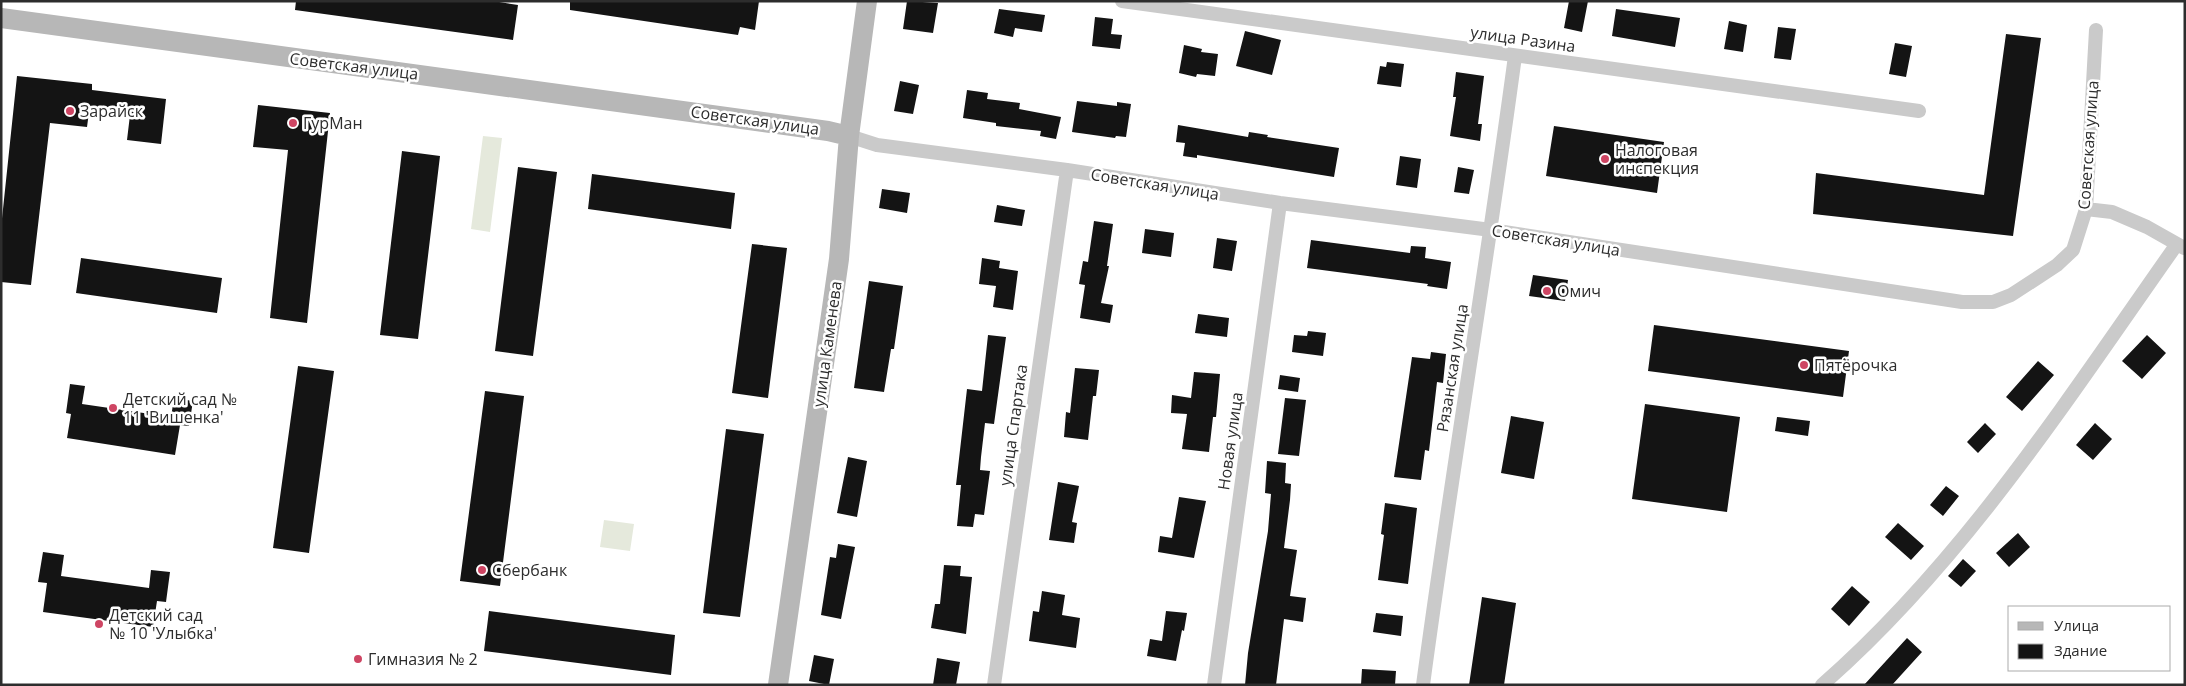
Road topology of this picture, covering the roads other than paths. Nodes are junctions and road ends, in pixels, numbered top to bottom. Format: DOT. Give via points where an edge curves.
graph roads {
  1 [pos="867,1"];
  2 [pos="1122,1"];
  3 [pos="1,18"];
  4 [pos="2096,30"];
  5 [pos="1515,56"];
  6 [pos="1919,112"];
  7 [pos="849,136"];
  8 [pos="1067,170"];
  9 [pos="1280,203"];
  10 [pos="2086,209"];
  11 [pos="1492,230"];
  12 [pos="2181,246"];
  13 [pos="778,685"];
  14 [pos="994,685"];
  15 [pos="1214,685"];
  16 [pos="1423,685"];
  17 [pos="1822,685"];
  1 -- 7 [label="street, улица Каменева"];
  2 -- 5 [label="street, улица Разина"];
  3 -- 7 [label="street, Советская улица" via="538,90"];
  4 -- 10 [label="street, Советская улица"];
  5 -- 6 [label="street, улица Разина"];
  5 -- 11 [label="street, Рязанская улица"];
  7 -- 8 [label="street, Советская улица" via="877,144"];
  7 -- 13 [label="street, улица Каменева" via="839,259"];
  8 -- 9 [label="street, Советская улица"];
  8 -- 14 [label="street, улица Спартака"];
  9 -- 11 [label="street, Советская улица"];
  9 -- 15 [label="street, Новая улица"];
  10 -- 11 [label="street, Советская улица" via="2073,250 2057,265 2011,295 1993,302 1962,302"];
  10 -- 12 [label="street" via="2112,212"];
  11 -- 16 [label="street, Рязанская улица"];
  12 -- 17 [label="street" via="2034,446 1932,576"];
}
